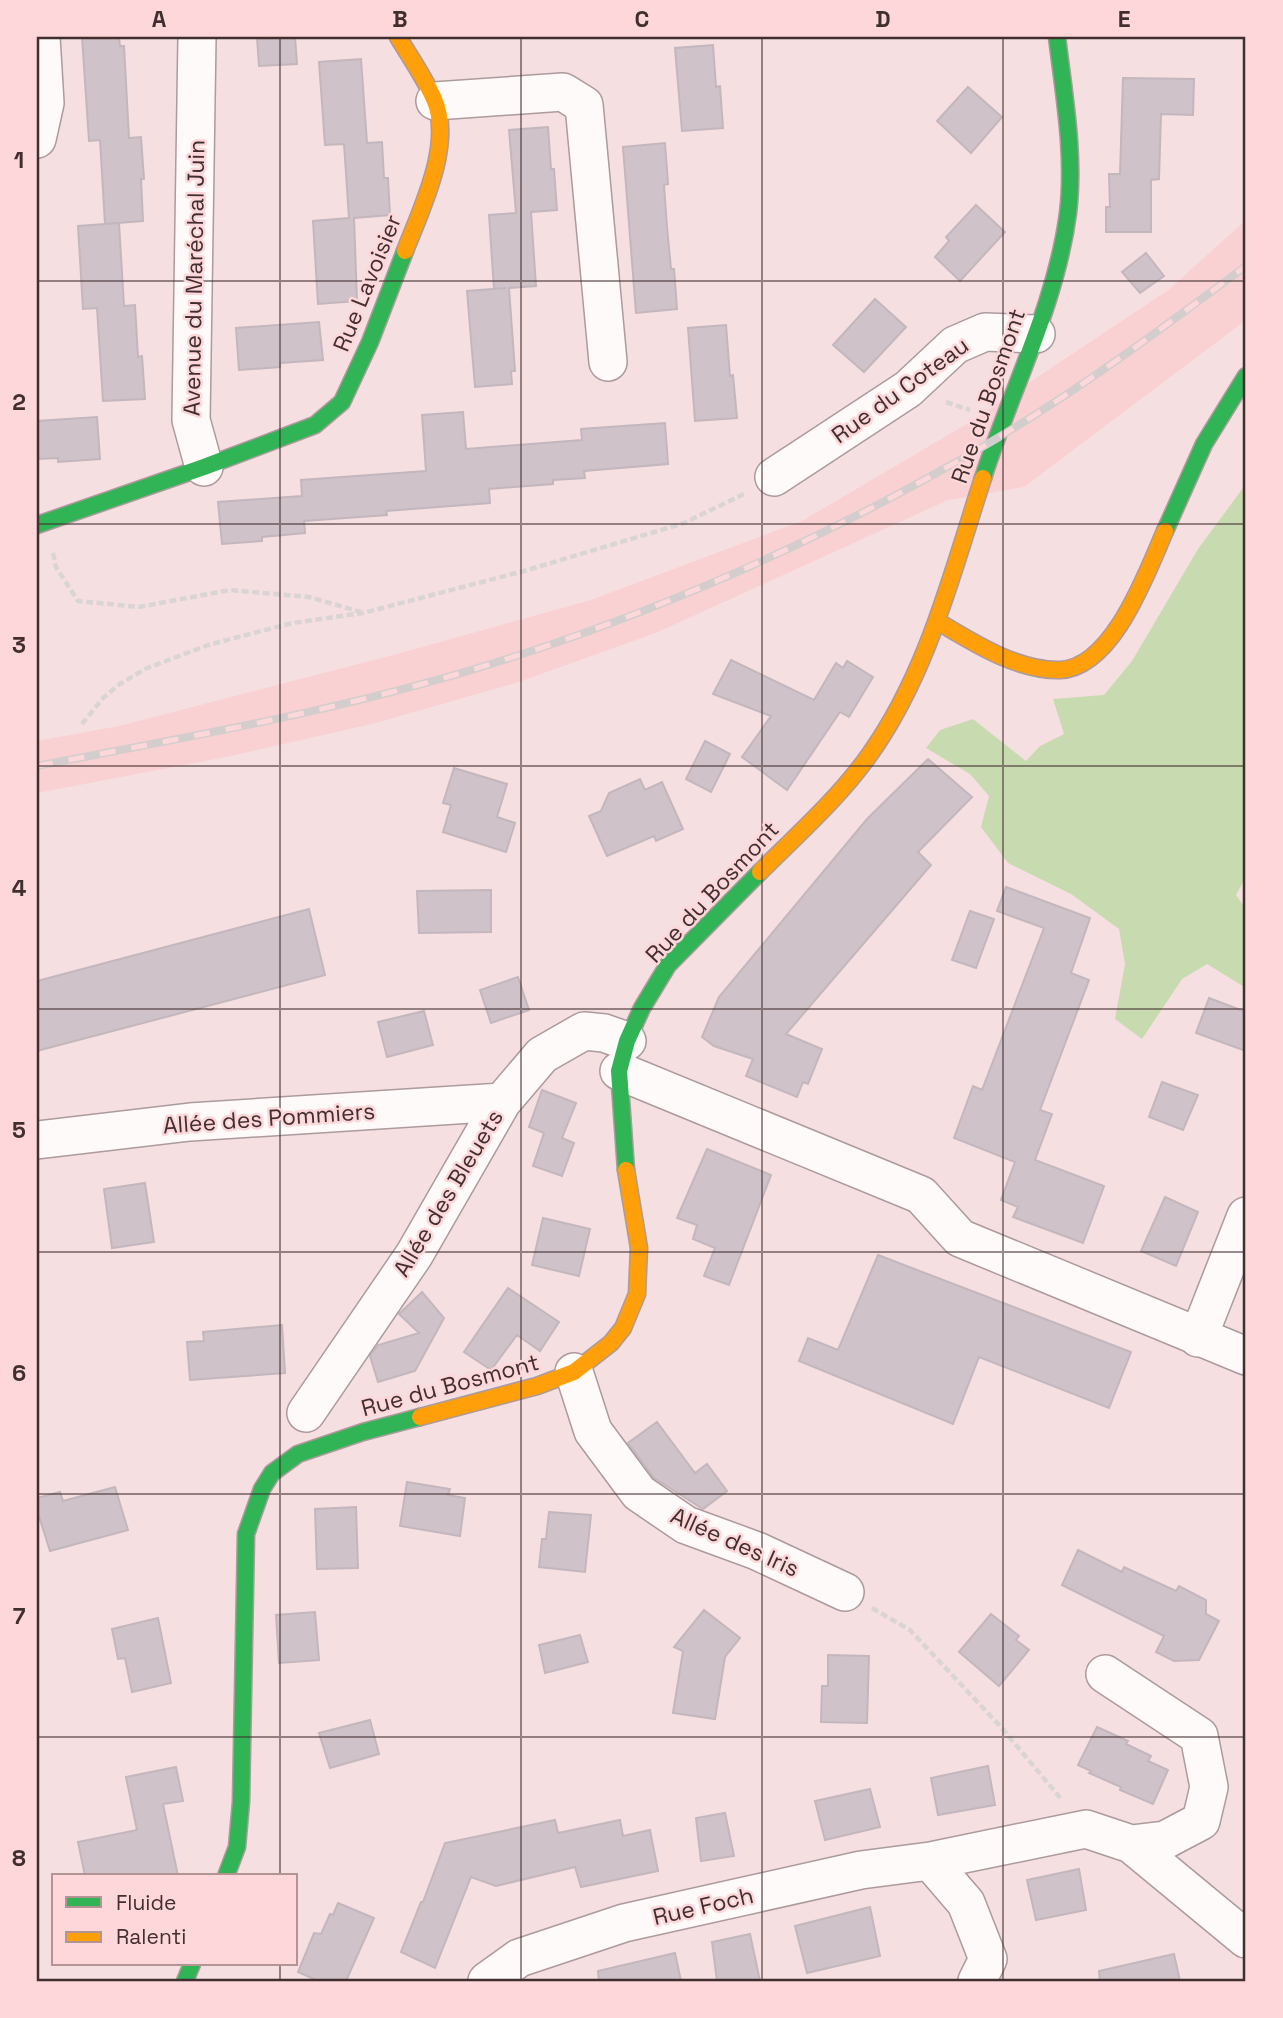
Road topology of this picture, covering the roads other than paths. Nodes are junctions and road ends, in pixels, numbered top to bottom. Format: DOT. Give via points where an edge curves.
graph roads {
  1 [pos="41,37"];
  2 [pos="197,37"];
  3 [pos="398,37"];
  4 [pos="1057,37"];
  5 [pos="435,101"];
  6 [pos="37,139"];
  7 [pos="1036,334"];
  8 [pos="608,362"];
  9 [pos="1246,376"];
  10 [pos="204,467"];
  11 [pos="774,477"];
  12 [pos="42,523"];
  13 [pos="937,621"];
  14 [pos="623,1056"];
  15 [pos="502,1102"];
  16 [pos="37,1140"];
  17 [pos="1246,1216"];
  18 [pos="1198,1338"];
  19 [pos="1246,1356"];
  20 [pos="574,1372"];
  21 [pos="306,1413"];
  22 [pos="845,1592"];
  23 [pos="1105,1674"];
  24 [pos="1131,1844"];
  25 [pos="930,1861"];
  26 [pos="227,1874"];
  27 [pos="1246,1939"];
  28 [pos="487,1981"];
  29 [pos="977,1981"];
  1 -- 6 [label="street" via="45,103"];
  2 -- 10 [label="street, Avenue du Maréchal Juin" via="191,420"];
  3 -- 5 [label="street, Rue Lavoisier"];
  4 -- 7 [label="street, Rue du Bosmont" via="1070,145 1068,211 1061,252"];
  5 -- 8 [label="street" via="563,92 584,105"];
  5 -- 10 [label="street, Rue Lavoisier" via="440,135 436,169 370,342 342,401 315,425"];
  7 -- 11 [label="street, Rue du Coteau" via="985,332 955,345 908,389"];
  7 -- 13 [label="street, Rue du Bosmont" via="1002,421"];
  9 -- 13 [label="street" via="1208,439 1132,603 1108,642 1092,658 1058,671 1027,664 981,647"];
  10 -- 12 [label="street"];
  13 -- 14 [label="street, Rue du Bosmont" via="915,678 871,753 847,784 668,965 642,1008"];
  14 -- 15 [label="street, Allée des Bleuets" via="604,1033 584,1031 542,1055"];
  14 -- 18 [label="street, Allée des Bleuets" via="921,1195 960,1238"];
  14 -- 20 [label="street, Rue du Bosmont" via="623,1155 639,1248 637,1294 623,1328 611,1343"];
  15 -- 16 [label="street, Allée des Pommiers" via="190,1122"];
  15 -- 21 [label="street, Allée des Bleuets" via="414,1255"];
  17 -- 18 [label="street"];
  18 -- 19 [label="street, Allée des Bleuets"];
  20 -- 22 [label="street, Allée des Iris" via="593,1431 639,1493 686,1525 757,1551"];
  20 -- 26 [label="street, Rue du Bosmont" via="363,1432 298,1454 272,1473 246,1534 241,1802 237,1847"];
  23 -- 24 [label="street" via="1199,1737 1209,1787 1201,1821 1164,1840"];
  24 -- 25 [label="street, Rue Foch" via="1086,1829"];
  24 -- 27 [label="street"];
  25 -- 28 [label="street, Rue Foch" via="861,1870 624,1923 519,1958"];
  25 -- 29 [label="street" via="965,1903 988,1959"];
}
